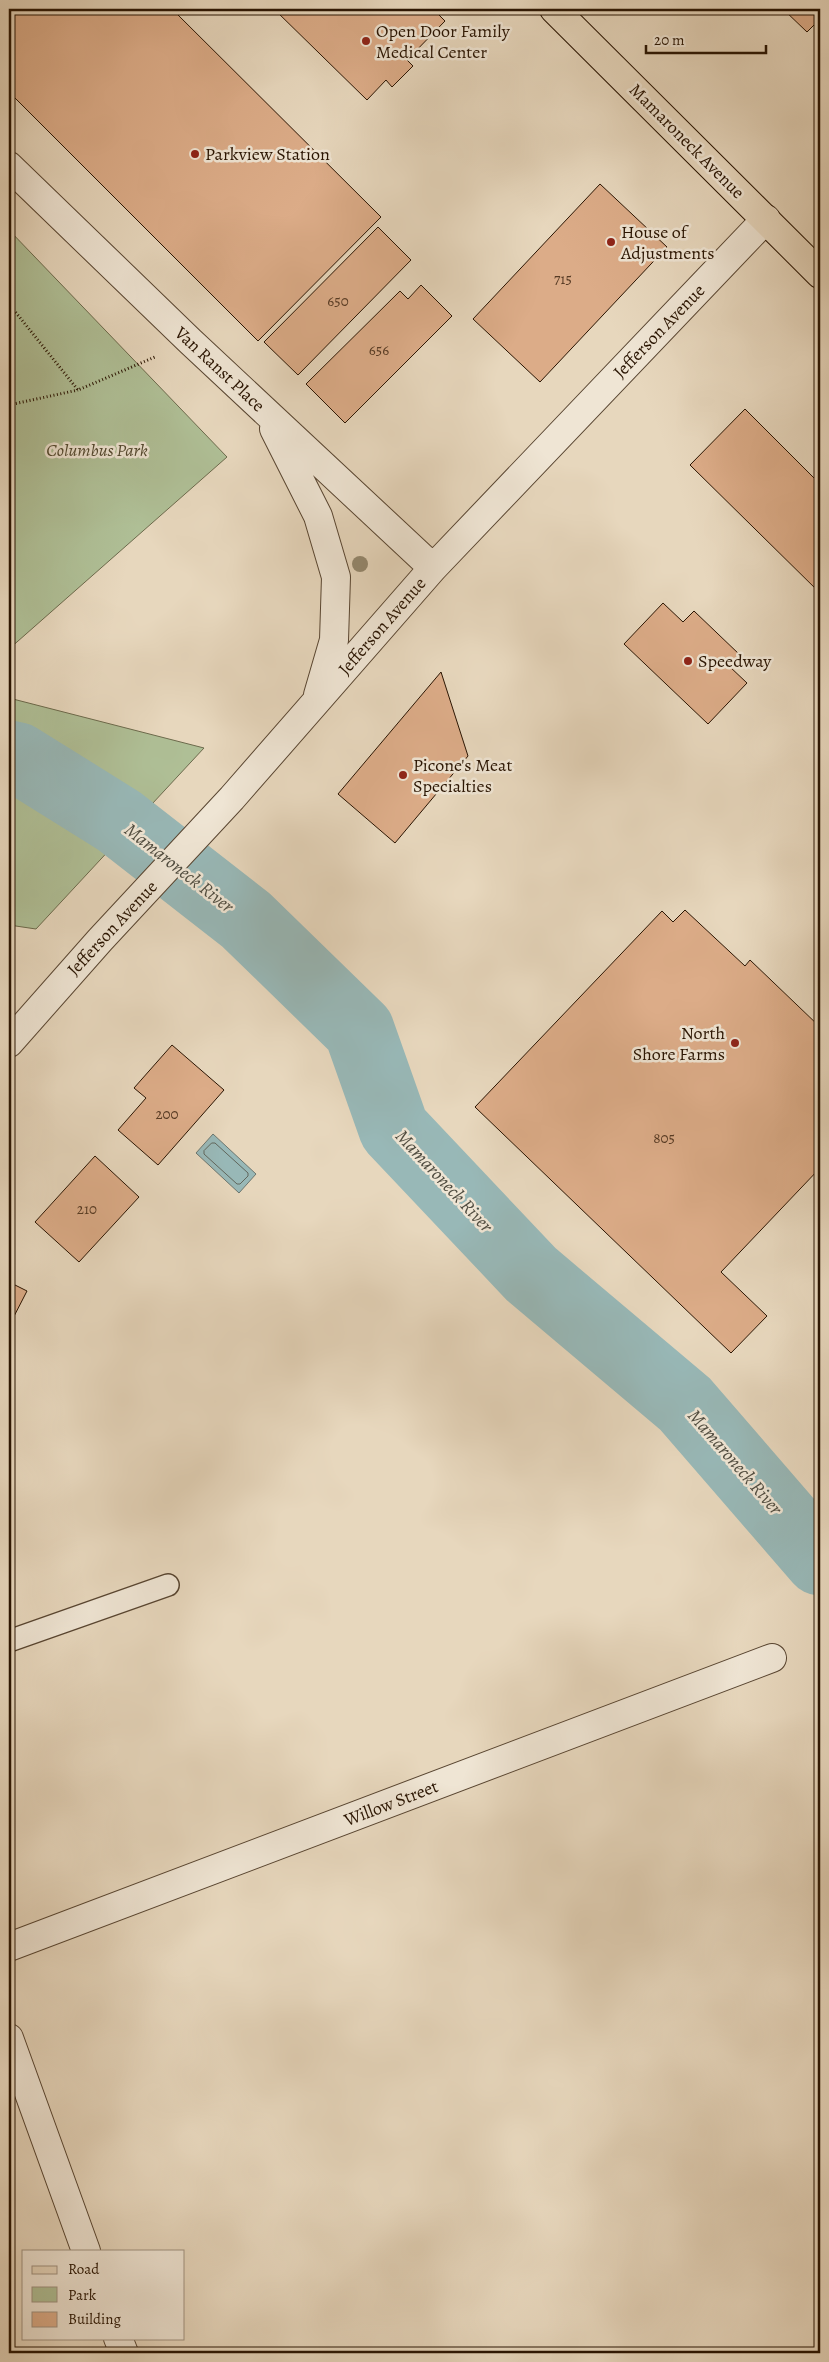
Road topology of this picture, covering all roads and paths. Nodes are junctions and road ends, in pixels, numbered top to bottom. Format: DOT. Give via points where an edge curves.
graph roads {
  1 [pos="554,9"];
  2 [pos="9,166"];
  3 [pos="766,219"];
  4 [pos="820,274"];
  5 [pos="9,304"];
  6 [pos="190,341"];
  7 [pos="78,390"];
  8 [pos="9,405"];
  9 [pos="265,412"];
  10 [pos="433,568"];
  11 [pos="315,702"];
  12 [pos="9,1043"];
  13 [pos="168,1585"];
  14 [pos="9,1641"];
  15 [pos="772,1658"];
  16 [pos="9,1947"];
  17 [pos="9,2038"];
  18 [pos="86,2250"];
  19 [pos="119,2340"];
  20 [pos="124,2353"];
  1 -- 3 [label="main road, Mamaroneck Avenue"];
  2 -- 6 [label="street, Van Ranst Place"];
  3 -- 4 [label="main road, Mamaroneck Avenue"];
  3 -- 10 [label="street, Jefferson Avenue"];
  5 -- 7 [label="path"];
  6 -- 7 [label="path"];
  6 -- 9 [label="street, Van Ranst Place"];
  7 -- 8 [label="path"];
  9 -- 10 [label="street, Van Ranst Place"];
  9 -- 11 [label="street" via="318,516 336,577 334,640"];
  10 -- 11 [label="street, Jefferson Avenue"];
  11 -- 12 [label="street, Jefferson Avenue"];
  13 -- 14 [label="lane"];
  15 -- 16 [label="street, Willow Street"];
  17 -- 18 [label="street"];
  19 -- 20 [label="street"];
}
